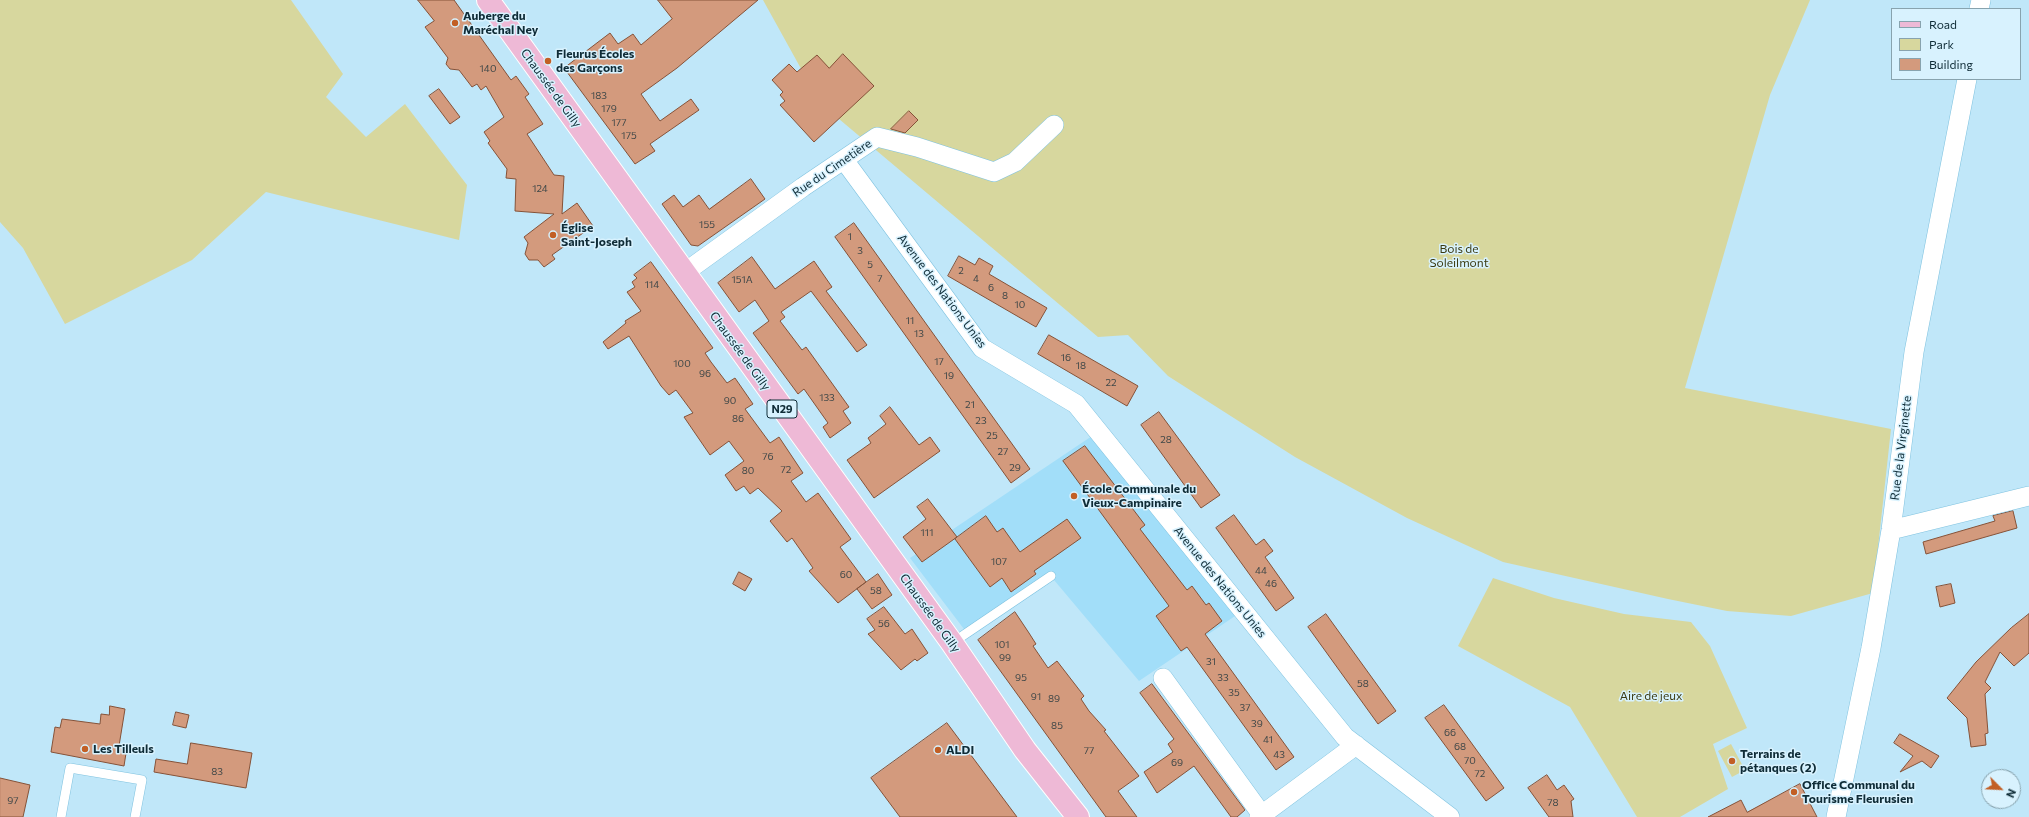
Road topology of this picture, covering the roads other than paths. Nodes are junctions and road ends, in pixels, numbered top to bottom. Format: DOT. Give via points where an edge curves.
graph roads {
  1 [pos="488,0"];
  2 [pos="1967,80"];
  3 [pos="1054,125"];
  4 [pos="844,160"];
  5 [pos="684,273"];
  6 [pos="2029,496"];
  7 [pos="1891,530"];
  8 [pos="1051,576"];
  9 [pos="952,643"];
  10 [pos="1163,678"];
  11 [pos="1356,745"];
  12 [pos="1261,816"];
  13 [pos="61,817"];
  14 [pos="135,817"];
  15 [pos="1078,817"];
  16 [pos="1450,817"];
  17 [pos="1836,817"];
  1 -- 5 [label="main road, Chaussée de Gilly / N29"];
  2 -- 7 [label="street, Rue de la Virginette" via="1914,352"];
  3 -- 4 [label="street, Rue du Cimetière" via="1015,162 994,172 877,137"];
  4 -- 5 [label="street, Rue du Cimetière"];
  4 -- 11 [label="street, Avenue des Nations Unies" via="982,348 1076,404 1345,737"];
  5 -- 9 [label="main road, Chaussée de Gilly / N29"];
  6 -- 7 [label="street"];
  7 -- 17 [label="street, Rue de la Virginette" via="1871,648"];
  8 -- 9 [label="lane"];
  9 -- 15 [label="main road, Chaussée de Gilly / N29" via="1025,750"];
  10 -- 12 [label="street"];
  11 -- 12 [label="street"];
  11 -- 16 [label="street, Avenue des Nations Unies"];
  13 -- 14 [label="lane" via="70,768 142,780"];
}
